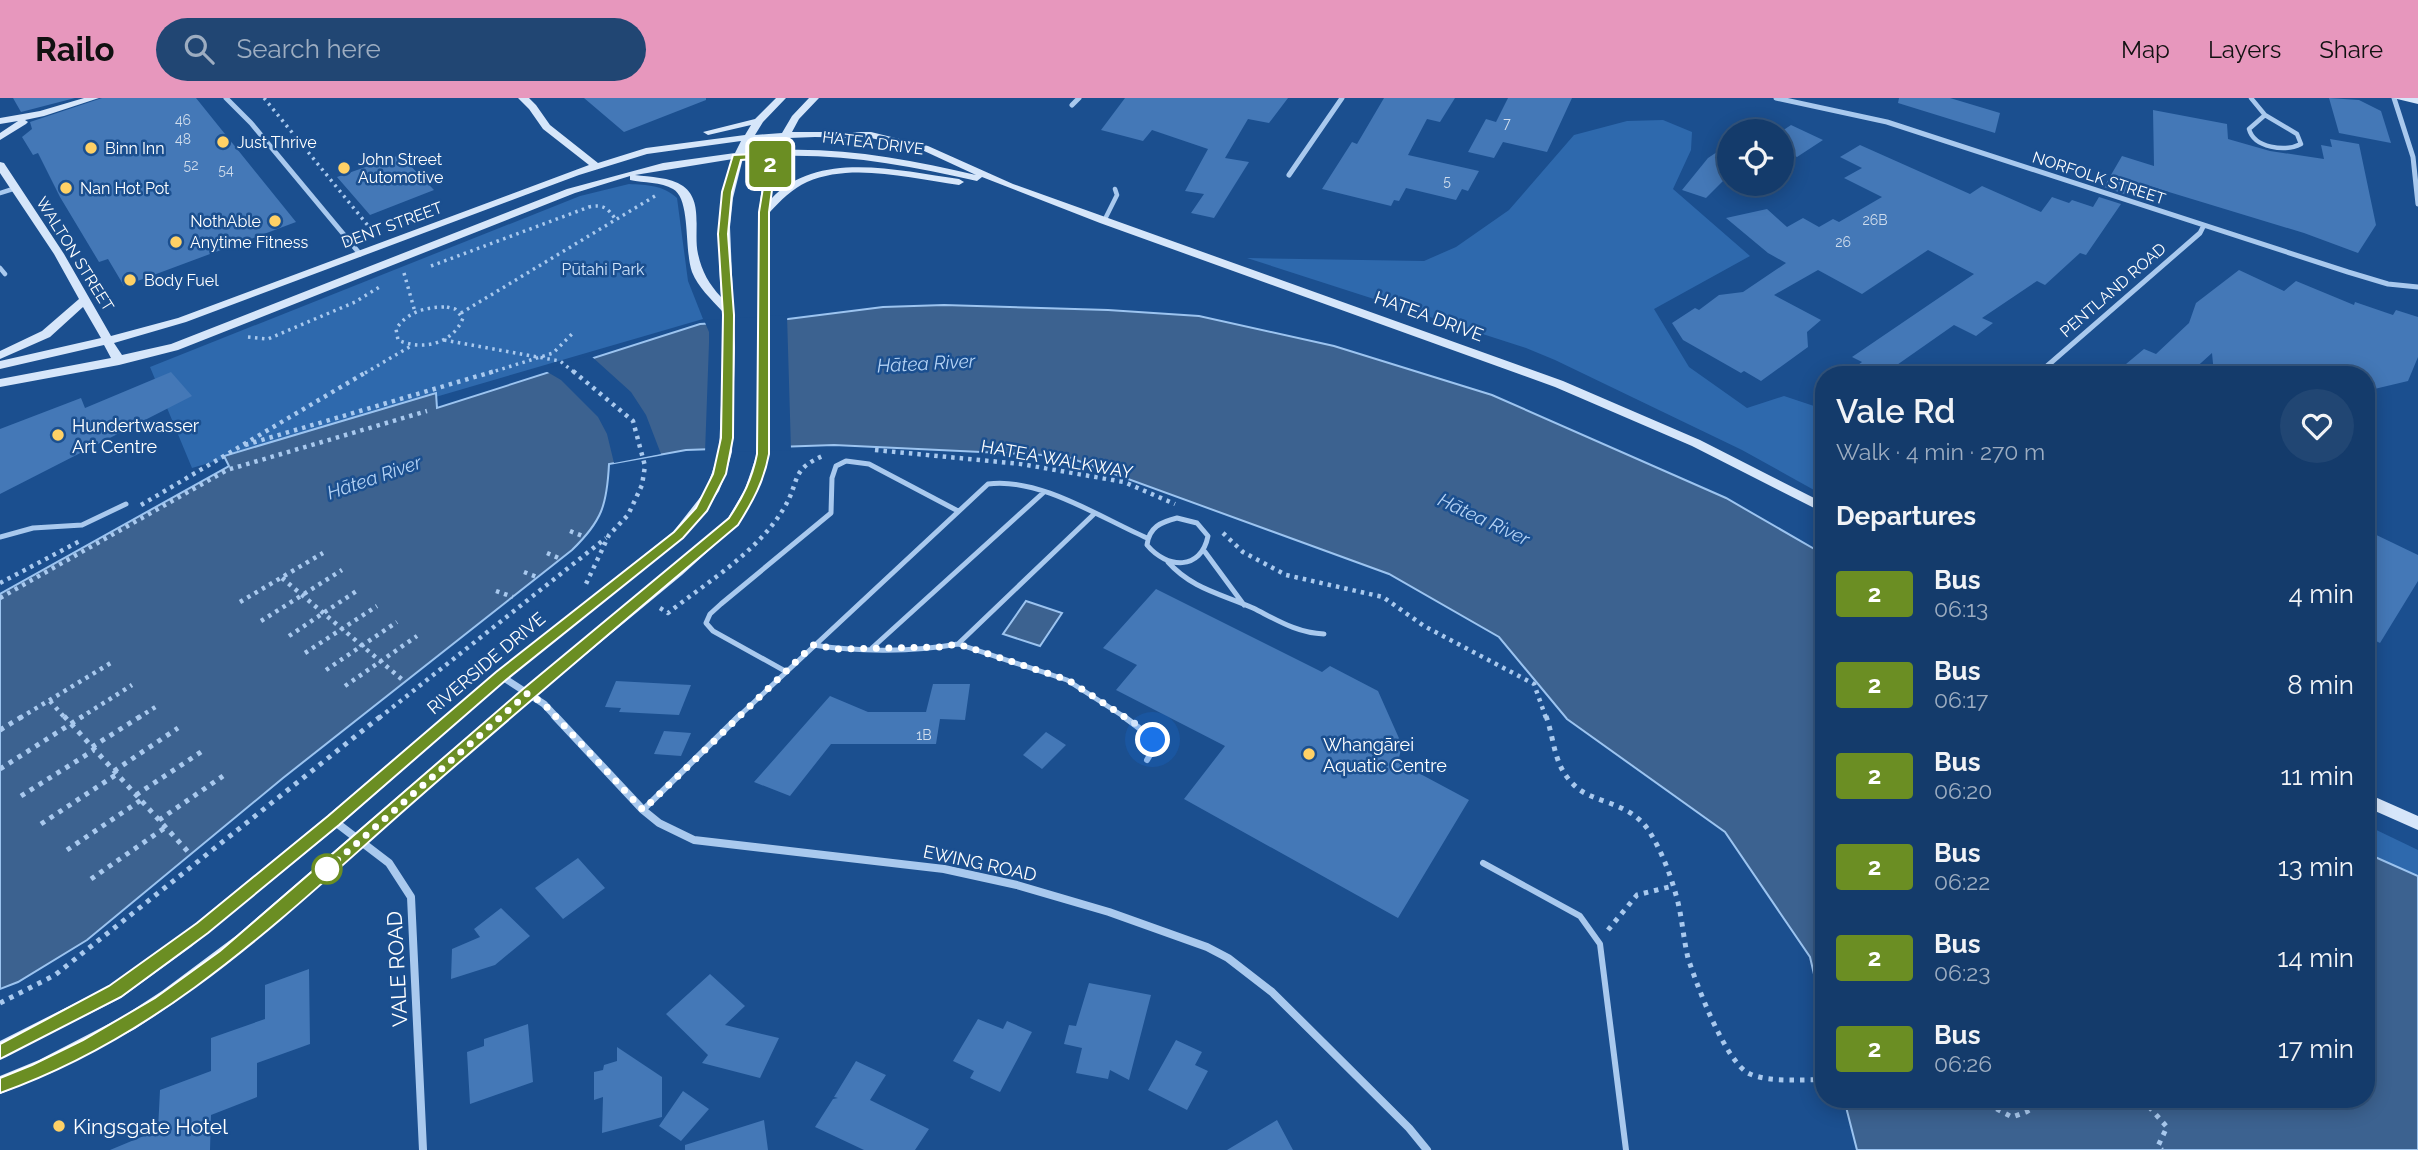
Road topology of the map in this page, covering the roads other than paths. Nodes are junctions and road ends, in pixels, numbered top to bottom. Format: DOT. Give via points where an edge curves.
graph roads {
  1 [pos="93,98"];
  2 [pos="226,98"];
  3 [pos="523,98"];
  4 [pos="780,98"];
  5 [pos="814,98"];
  6 [pos="1079,98"];
  7 [pos="1342,98"];
  8 [pos="1776,98"];
  9 [pos="2251,98"];
  10 [pos="2396,98"];
  11 [pos="2418,101"];
  12 [pos="1072,106"];
  13 [pos="41,114"];
  14 [pos="2265,115"];
  15 [pos="0,121"];
  16 [pos="758,121"];
  17 [pos="784,135"];
  18 [pos="745,138"];
  19 [pos="0,141"];
  20 [pos="774,155"];
  21 [pos="736,157"];
  22 [pos="0,165"];
  23 [pos="596,166"];
  24 [pos="1289,175"];
  25 [pos="615,177"];
  26 [pos="1009,186"];
  27 [pos="16,188"];
  28 [pos="1115,189"];
  29 [pos="0,193"];
  30 [pos="2418,204"];
  31 [pos="764,212"];
  32 [pos="1104,221"];
  33 [pos="2204,225"];
  34 [pos="360,254"];
  35 [pos="0,268"];
  36 [pos="5,274"];
  37 [pos="2416,285"];
  38 [pos="86,299"];
  39 [pos="728,312"];
  40 [pos="109,340"];
  41 [pos="0,355"];
  42 [pos="120,361"];
  43 [pos="0,365"];
  44 [pos="2047,366"];
  45 [pos="0,383"];
  46 [pos="1043,493"];
  47 [pos="126,504"];
  48 [pos="1815,504"];
  49 [pos="958,511"];
  50 [pos="1093,515"];
  51 [pos="0,537"];
  52 [pos="1147,538"];
  53 [pos="1205,552"];
  54 [pos="1168,562"];
  55 [pos="1244,605"];
  56 [pos="1324,634"];
  57 [pos="958,644"];
  58 [pos="813,645"];
  59 [pos="872,648"];
  60 [pos="785,671"];
  61 [pos="501,676"];
  62 [pos="528,693"];
  63 [pos="1147,760"];
  64 [pos="2375,804"];
  65 [pos="643,810"];
  66 [pos="333,821"];
  67 [pos="2418,823"];
  68 [pos="361,839"];
  69 [pos="1483,863"];
  70 [pos="0,1050"];
  71 [pos="0,1084"];
  72 [pos="423,1150"];
  73 [pos="1427,1150"];
  74 [pos="1626,1150"];
  1 -- 13 [label="main road"];
  2 -- 34 [label="street"];
  3 -- 23 [label="main road" via="546,127"];
  4 -- 16 [label="main road"];
  5 -- 17 [label="main road"];
  6 -- 12 [label="street"];
  7 -- 24 [label="street"];
  8 -- 33 [label="street, NORFOLK STREET" via="1888,122"];
  9 -- 14 [label="lane"];
  10 -- 11 [label="main road"];
  10 -- 30 [label="street" via="2413,157"];
  13 -- 15 [label="main road"];
  13 -- 19 [label="main road" via="15,126"];
  14 -- 14 [label="lane" via="2297,134 2301,144 2290,149 2254,139 2249,129"];
  16 -- 18 [label="main road"];
  16 -- 23 [label="main road" via="635,145"];
  17 -- 18 [label="main road, HATEA DRIVE"];
  17 -- 20 [label="main road"];
  17 -- 26 [label="main road, HATEA DRIVE" via="886,137 925,148"];
  18 -- 21 [label="main road, RIVERSIDE DRIVE"];
  18 -- 23 [label="main road, DENT STREET" via="674,145"];
  20 -- 21 [label="main road, HATEA DRIVE"];
  20 -- 26 [label="main road, HATEA DRIVE" via="825,153 883,159"];
  20 -- 31 [label="main road"];
  21 -- 25 [label="main road, DENT STREET"];
  21 -- 39 [label="main road, RIVERSIDE DRIVE" via="724,212"];
  22 -- 27 [label="main road, WALTON STREET"];
  23 -- 34 [label="main road, DENT STREET"];
  25 -- 39 [label="main road" via="675,183 686,193 692,207 692,254 697,273"];
  25 -- 42 [label="main road, DENT STREET" via="199,338"];
  26 -- 31 [label="main road" via="839,171 797,183"];
  26 -- 32 [label="main road, HATEA DRIVE"];
  27 -- 29 [label="lane"];
  27 -- 38 [label="main road, WALTON STREET"];
  28 -- 32 [label="lane" via="1117,195"];
  31 -- 62 [label="main road" via="763,454 750,497 733,521"];
  32 -- 48 [label="main road, HATEA DRIVE" via="1559,384 1696,443"];
  33 -- 37 [label="street, NORFOLK STREET" via="2374,280"];
  33 -- 44 [label="street, PENTLAND ROAD"];
  34 -- 40 [label="main road, DENT STREET" via="182,320"];
  35 -- 36 [label="lane"];
  38 -- 40 [label="main road, WALTON STREET"];
  38 -- 41 [label="main road" via="46,334"];
  39 -- 61 [label="main road, RIVERSIDE DRIVE" via="727,438 713,492 678,535"];
  40 -- 42 [label="main road, WALTON STREET"];
  40 -- 43 [label="main road, DENT STREET"];
  42 -- 45 [label="main road, DENT STREET"];
  46 -- 49 [label="lane" via="1014,482 992,482"];
  46 -- 50 [label="lane"];
  46 -- 59 [label="lane"];
  47 -- 51 [label="lane" via="82,525 33,528"];
  49 -- 58 [label="lane"];
  49 -- 60 [label="lane" via="869,464 846,461 836,466 831,479 834,509 721,604 706,623"];
  50 -- 52 [label="lane"];
  50 -- 57 [label="lane"];
  52 -- 53 [label="lane" via="1157,524 1188,519 1208,536"];
  52 -- 54 [label="lane" via="1151,553"];
  53 -- 54 [label="lane" via="1189,562"];
  53 -- 55 [label="lane"];
  54 -- 55 [label="lane" via="1188,580"];
  55 -- 56 [label="lane" via="1298,631"];
  57 -- 59 [label="lane"];
  57 -- 63 [label="lane" via="1068,680 1095,695 1148,732 1153,751"];
  58 -- 59 [label="lane"];
  58 -- 60 [label="lane"];
  60 -- 65 [label="lane"];
  61 -- 62 [label="street, EWING ROAD"];
  61 -- 66 [label="main road, RIVERSIDE DRIVE"];
  62 -- 65 [label="street, EWING ROAD" via="544,704"];
  62 -- 68 [label="main road"];
  64 -- 67 [label="main road"];
  65 -- 73 [label="street, EWING ROAD" via="694,840 944,869 1109,912 1207,947 1272,992"];
  66 -- 68 [label="street, VALE ROAD"];
  66 -- 70 [label="main road, RIVERSIDE DRIVE" via="141,974 104,998"];
  68 -- 71 [label="main road" via="226,956 161,1004 89,1046"];
  68 -- 72 [label="street, VALE ROAD" via="391,864 411,897"];
  69 -- 74 [label="lane" via="1580,916 1600,944"];
}
